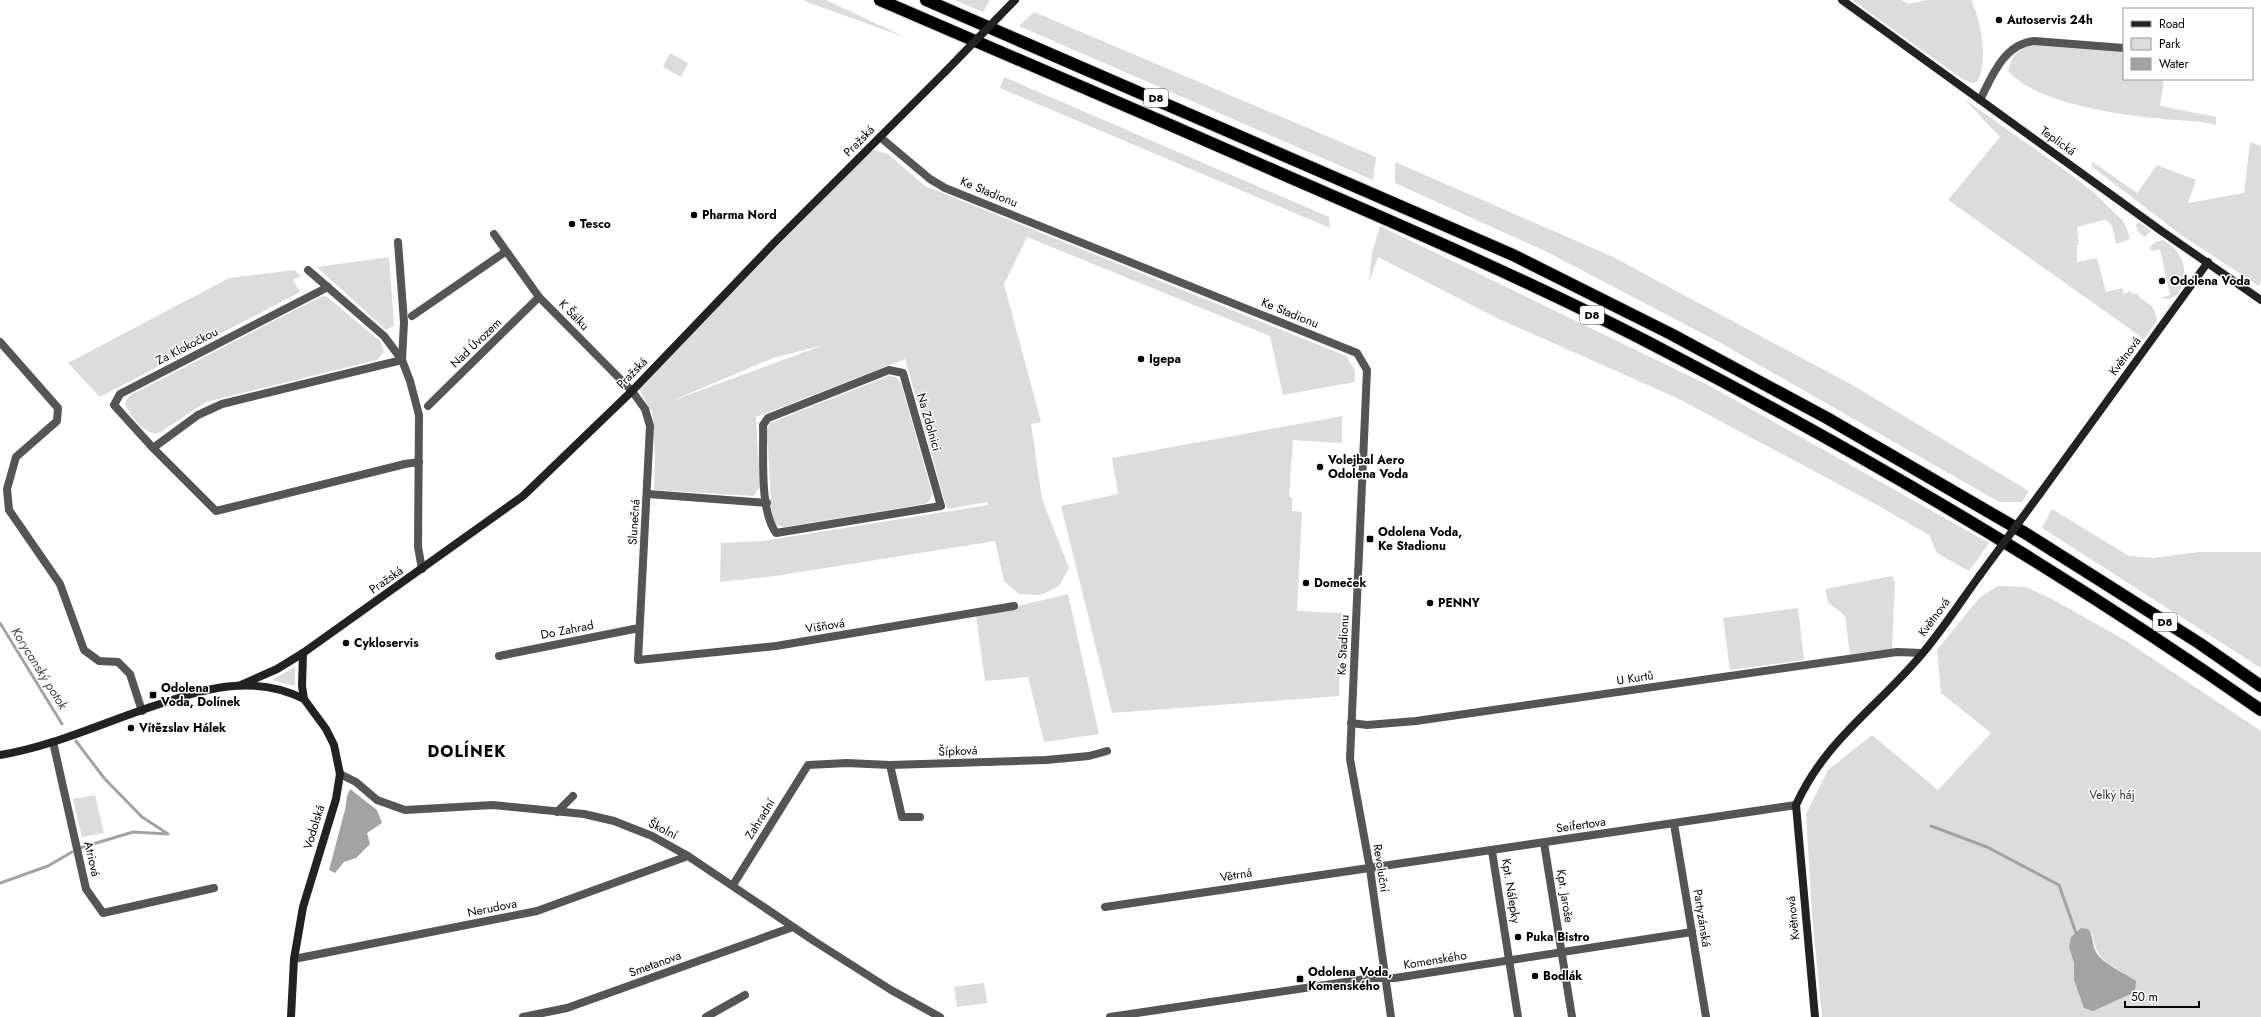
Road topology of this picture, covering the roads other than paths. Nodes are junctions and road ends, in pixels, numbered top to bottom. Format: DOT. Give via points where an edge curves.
graph roads {
  1 [pos="880,0"];
  2 [pos="926,0"];
  3 [pos="1015,0"];
  4 [pos="1842,0"];
  5 [pos="2123,48"];
  6 [pos="1980,100"];
  7 [pos="880,137"];
  8 [pos="494,234"];
  9 [pos="398,242"];
  10 [pos="505,252"];
  11 [pos="2208,262"];
  12 [pos="308,270"];
  13 [pos="328,287"];
  14 [pos="539,297"];
  15 [pos="2261,300"];
  16 [pos="412,316"];
  17 [pos="0,342"];
  18 [pos="402,360"];
  19 [pos="632,391"];
  20 [pos="428,406"];
  21 [pos="153,448"];
  22 [pos="419,462"];
  23 [pos="648,494"];
  24 [pos="767,503"];
  25 [pos="422,569"];
  26 [pos="1014,606"];
  27 [pos="640,628"];
  28 [pos="303,653"];
  29 [pos="1922,654"];
  30 [pos="499,656"];
  31 [pos="638,660"];
  32 [pos="241,685"];
  33 [pos="2261,686"];
  34 [pos="304,699"];
  35 [pos="2261,710"];
  36 [pos="142,711"];
  37 [pos="1351,723"];
  38 [pos="53,742"];
  39 [pos="1107,751"];
  40 [pos="0,755"];
  41 [pos="808,765"];
  42 [pos="890,765"];
  43 [pos="340,774"];
  44 [pos="574,796"];
  45 [pos="1796,804"];
  46 [pos="557,812"];
  47 [pos="920,817"];
  48 [pos="1674,824"];
  49 [pos="1544,843"];
  50 [pos="1492,851"];
  51 [pos="688,856"];
  52 [pos="1370,869"];
  53 [pos="733,885"];
  54 [pos="214,888"];
  55 [pos="1106,908"];
  56 [pos="794,927"];
  57 [pos="1692,932"];
  58 [pos="1562,952"];
  59 [pos="294,959"];
  60 [pos="1510,960"];
  61 [pos="1384,978"];
  62 [pos="745,995"];
  63 [pos="291,1017"];
  64 [pos="522,1017"];
  65 [pos="706,1017"];
  66 [pos="940,1017"];
  67 [pos="1110,1017"];
  68 [pos="1391,1017"];
  69 [pos="1518,1017"];
  70 [pos="1572,1017"];
  71 [pos="1706,1017"];
  72 [pos="1815,1017"];
  1 -- 35 [label="highway, D8" via="1401,225 1507,273 1664,350 1818,433 2017,549 2190,660"];
  2 -- 33 [label="highway, D8" via="1506,252 1664,330 1827,418 2026,533 2199,643"];
  3 -- 7 [label="street, Pražská, bridge"];
  4 -- 6 [label="street, Teplická"];
  5 -- 6 [label="street" via="2024,42 2007,54 1990,79"];
  6 -- 11 [label="street, Teplická"];
  7 -- 19 [label="street, Pražská"];
  7 -- 37 [label="street, Ke Stadionu" via="945,188 1356,353 1367,370"];
  8 -- 10 [label="street, K Šálku"];
  9 -- 18 [label="street" via="404,322"];
  10 -- 14 [label="street, K Šálku"];
  10 -- 16 [label="street"];
  11 -- 15 [label="street, Teplická"];
  11 -- 29 [label="street, Květnová, bridge"];
  12 -- 13 [label="street"];
  13 -- 18 [label="street" via="384,336"];
  13 -- 21 [label="street, Za Klokočkou" via="120,394 114,405"];
  14 -- 19 [label="street, K Šálku"];
  14 -- 20 [label="street, Nad Úvozem"];
  17 -- 36 [label="street" via="58,408 57,421 16,457 7,489 9,510 60,584 84,650 99,661 118,662 130,674"];
  18 -- 21 [label="street" via="222,404 198,415"];
  18 -- 22 [label="street" via="419,415"];
  19 -- 23 [label="street, Slunečná" via="645,409 650,426"];
  19 -- 25 [label="street, Pražská" via="523,496"];
  21 -- 22 [label="street, Za Klokočkou" via="216,511"];
  22 -- 25 [label="street" via="418,547"];
  23 -- 24 [label="street"];
  23 -- 27 [label="street, Slunečná"];
  24 -- 24 [label="street, Na Zdolnici" via="763,425 768,418 889,370 903,373 941,506 776,533 770,525"];
  25 -- 28 [label="street, Pražská"];
  26 -- 31 [label="street, Višňová" via="776,646"];
  27 -- 30 [label="street, Do Zahrad"];
  27 -- 31 [label="street, Slunečná"];
  28 -- 32 [label="street, Pražská" via="277,669"];
  28 -- 34 [label="street"];
  29 -- 37 [label="street, U Kurtů" via="1896,652 1416,721 1367,725"];
  29 -- 45 [label="street, Květnová" via="1835,742 1805,783"];
  32 -- 34 [label="street" via="283,689"];
  32 -- 36 [label="street" via="216,686"];
  34 -- 43 [label="street, Vodolská" via="326,729 334,745"];
  36 -- 38 [label="street"];
  37 -- 52 [label="street, Revoluční" via="1350,759"];
  38 -- 40 [label="street" via="21,752"];
  38 -- 54 [label="street, Atriová" via="86,889 104,913"];
  39 -- 42 [label="street, Šípková" via="1089,756 1046,760"];
  41 -- 42 [label="street, Šípková"];
  41 -- 53 [label="street, Zahradní"];
  42 -- 47 [label="street" via="902,817"];
  43 -- 46 [label="street, Školní" via="356,782 377,800 405,810 493,805"];
  43 -- 59 [label="street, Vodolská" via="336,799 303,907"];
  44 -- 46 [label="street"];
  45 -- 48 [label="street, Seifertova"];
  45 -- 72 [label="street, Květnová"];
  46 -- 51 [label="street, Školní" via="584,814 614,821 652,836"];
  48 -- 49 [label="street, Seifertova"];
  48 -- 57 [label="street, Partyzánská"];
  49 -- 50 [label="street, Seifertova"];
  49 -- 58 [label="street, Kpt. Jaroše"];
  50 -- 52 [label="street, Seifertova"];
  50 -- 60 [label="street, Kpt. Nálepky"];
  51 -- 53 [label="street, Školní"];
  51 -- 59 [label="street, Nerudova" via="537,911"];
  52 -- 55 [label="street, Větrná" via="1263,882"];
  52 -- 61 [label="street, Revoluční"];
  53 -- 56 [label="street, Školní"];
  56 -- 64 [label="street, Smetanova" via="567,1008"];
  56 -- 66 [label="street, Školní" via="891,990"];
  57 -- 58 [label="street, Komenského"];
  57 -- 71 [label="street, Partyzánská"];
  58 -- 60 [label="street, Komenského"];
  58 -- 70 [label="street, Kpt. Jaroše"];
  59 -- 63 [label="street, Vodolská"];
  60 -- 61 [label="street, Komenského"];
  60 -- 69 [label="street, Kpt. Nálepky"];
  61 -- 67 [label="street, Komenského"];
  61 -- 68 [label="street, Revoluční"];
  62 -- 65 [label="street"];
}
